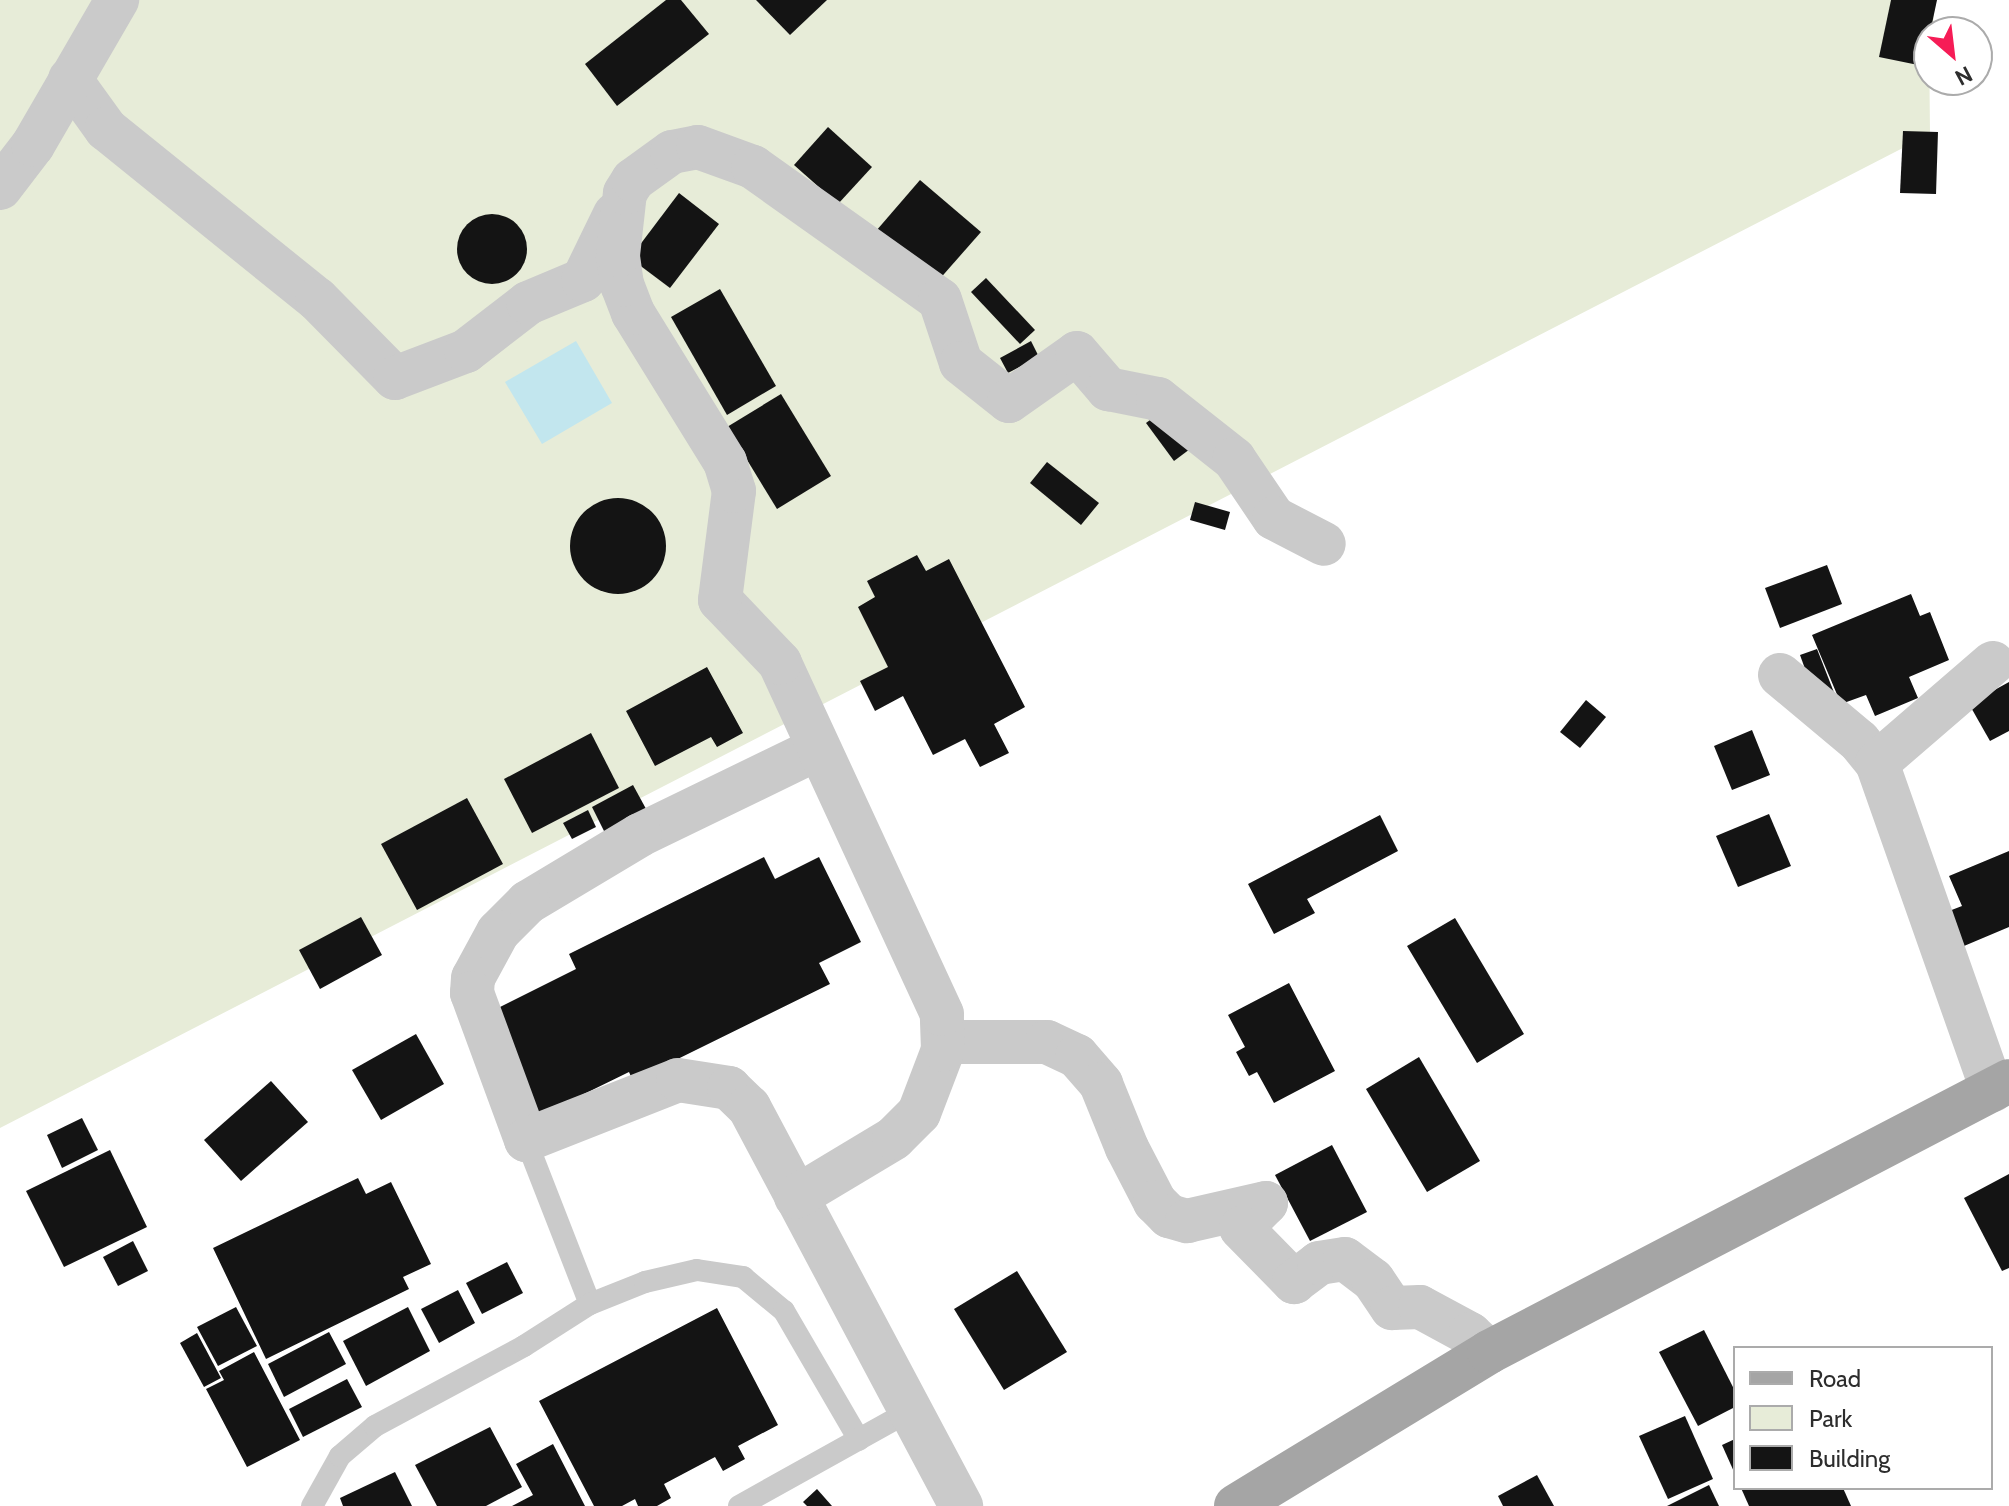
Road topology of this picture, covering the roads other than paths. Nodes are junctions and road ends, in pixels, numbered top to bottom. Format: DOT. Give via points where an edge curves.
graph roads {
  1 [pos="117,0"];
  2 [pos="70,79"];
  3 [pos="0,188"];
  4 [pos="625,193"];
  5 [pos="1324,544"];
  6 [pos="1993,663"];
  7 [pos="1780,675"];
  8 [pos="817,749"];
  9 [pos="1877,763"];
  10 [pos="943,1042"];
  11 [pos="2001,1085"];
  12 [pos="526,1140"];
  13 [pos="796,1197"];
  14 [pos="590,1304"];
  15 [pos="1489,1352"];
  16 [pos="908,1412"];
  17 [pos="859,1440"];
  18 [pos="312,1506"];
  19 [pos="739,1506"];
  20 [pos="961,1506"];
  21 [pos="1236,1506"];
  1 -- 2 [label="street"];
  2 -- 3 [label="street" via="33,145"];
  2 -- 4 [label="street" via="106,129 317,299 395,378 466,351 528,303 583,280"];
  4 -- 5 [label="street" via="633,180 672,152 698,147 753,167 940,300 961,363 1009,401 1077,353 1108,389 1158,399 1234,459 1274,518"];
  4 -- 8 [label="street" via="618,255 622,285 633,313 725,462 734,491 720,600 780,663"];
  6 -- 9 [label="street"];
  7 -- 9 [label="street" via="1859,741"];
  8 -- 10 [label="street" via="942,1014"];
  8 -- 12 [label="street" via="640,835 528,902 498,932 473,978 472,993"];
  9 -- 11 [label="street"];
  10 -- 13 [label="street" via="919,1113 894,1138"];
  10 -- 15 [label="street" via="1047,1042 1077,1056 1101,1084 1155,1202 1169,1216 1187,1221 1266,1203 1241,1228 1294,1282 1319,1263 1345,1259 1373,1280 1392,1308 1420,1307 1470,1334"];
  11 -- 15 [label="main road"];
  12 -- 13 [label="street" via="678,1080 703,1082 729,1088 749,1107"];
  12 -- 14 [label="lane"];
  13 -- 16 [label="street"];
  14 -- 17 [label="lane" via="645,1282 697,1270 743,1277 784,1311"];
  14 -- 18 [label="lane" via="375,1426 340,1456"];
  15 -- 21 [label="main road"];
  16 -- 17 [label="lane"];
  16 -- 20 [label="street"];
  17 -- 19 [label="lane"];
}
